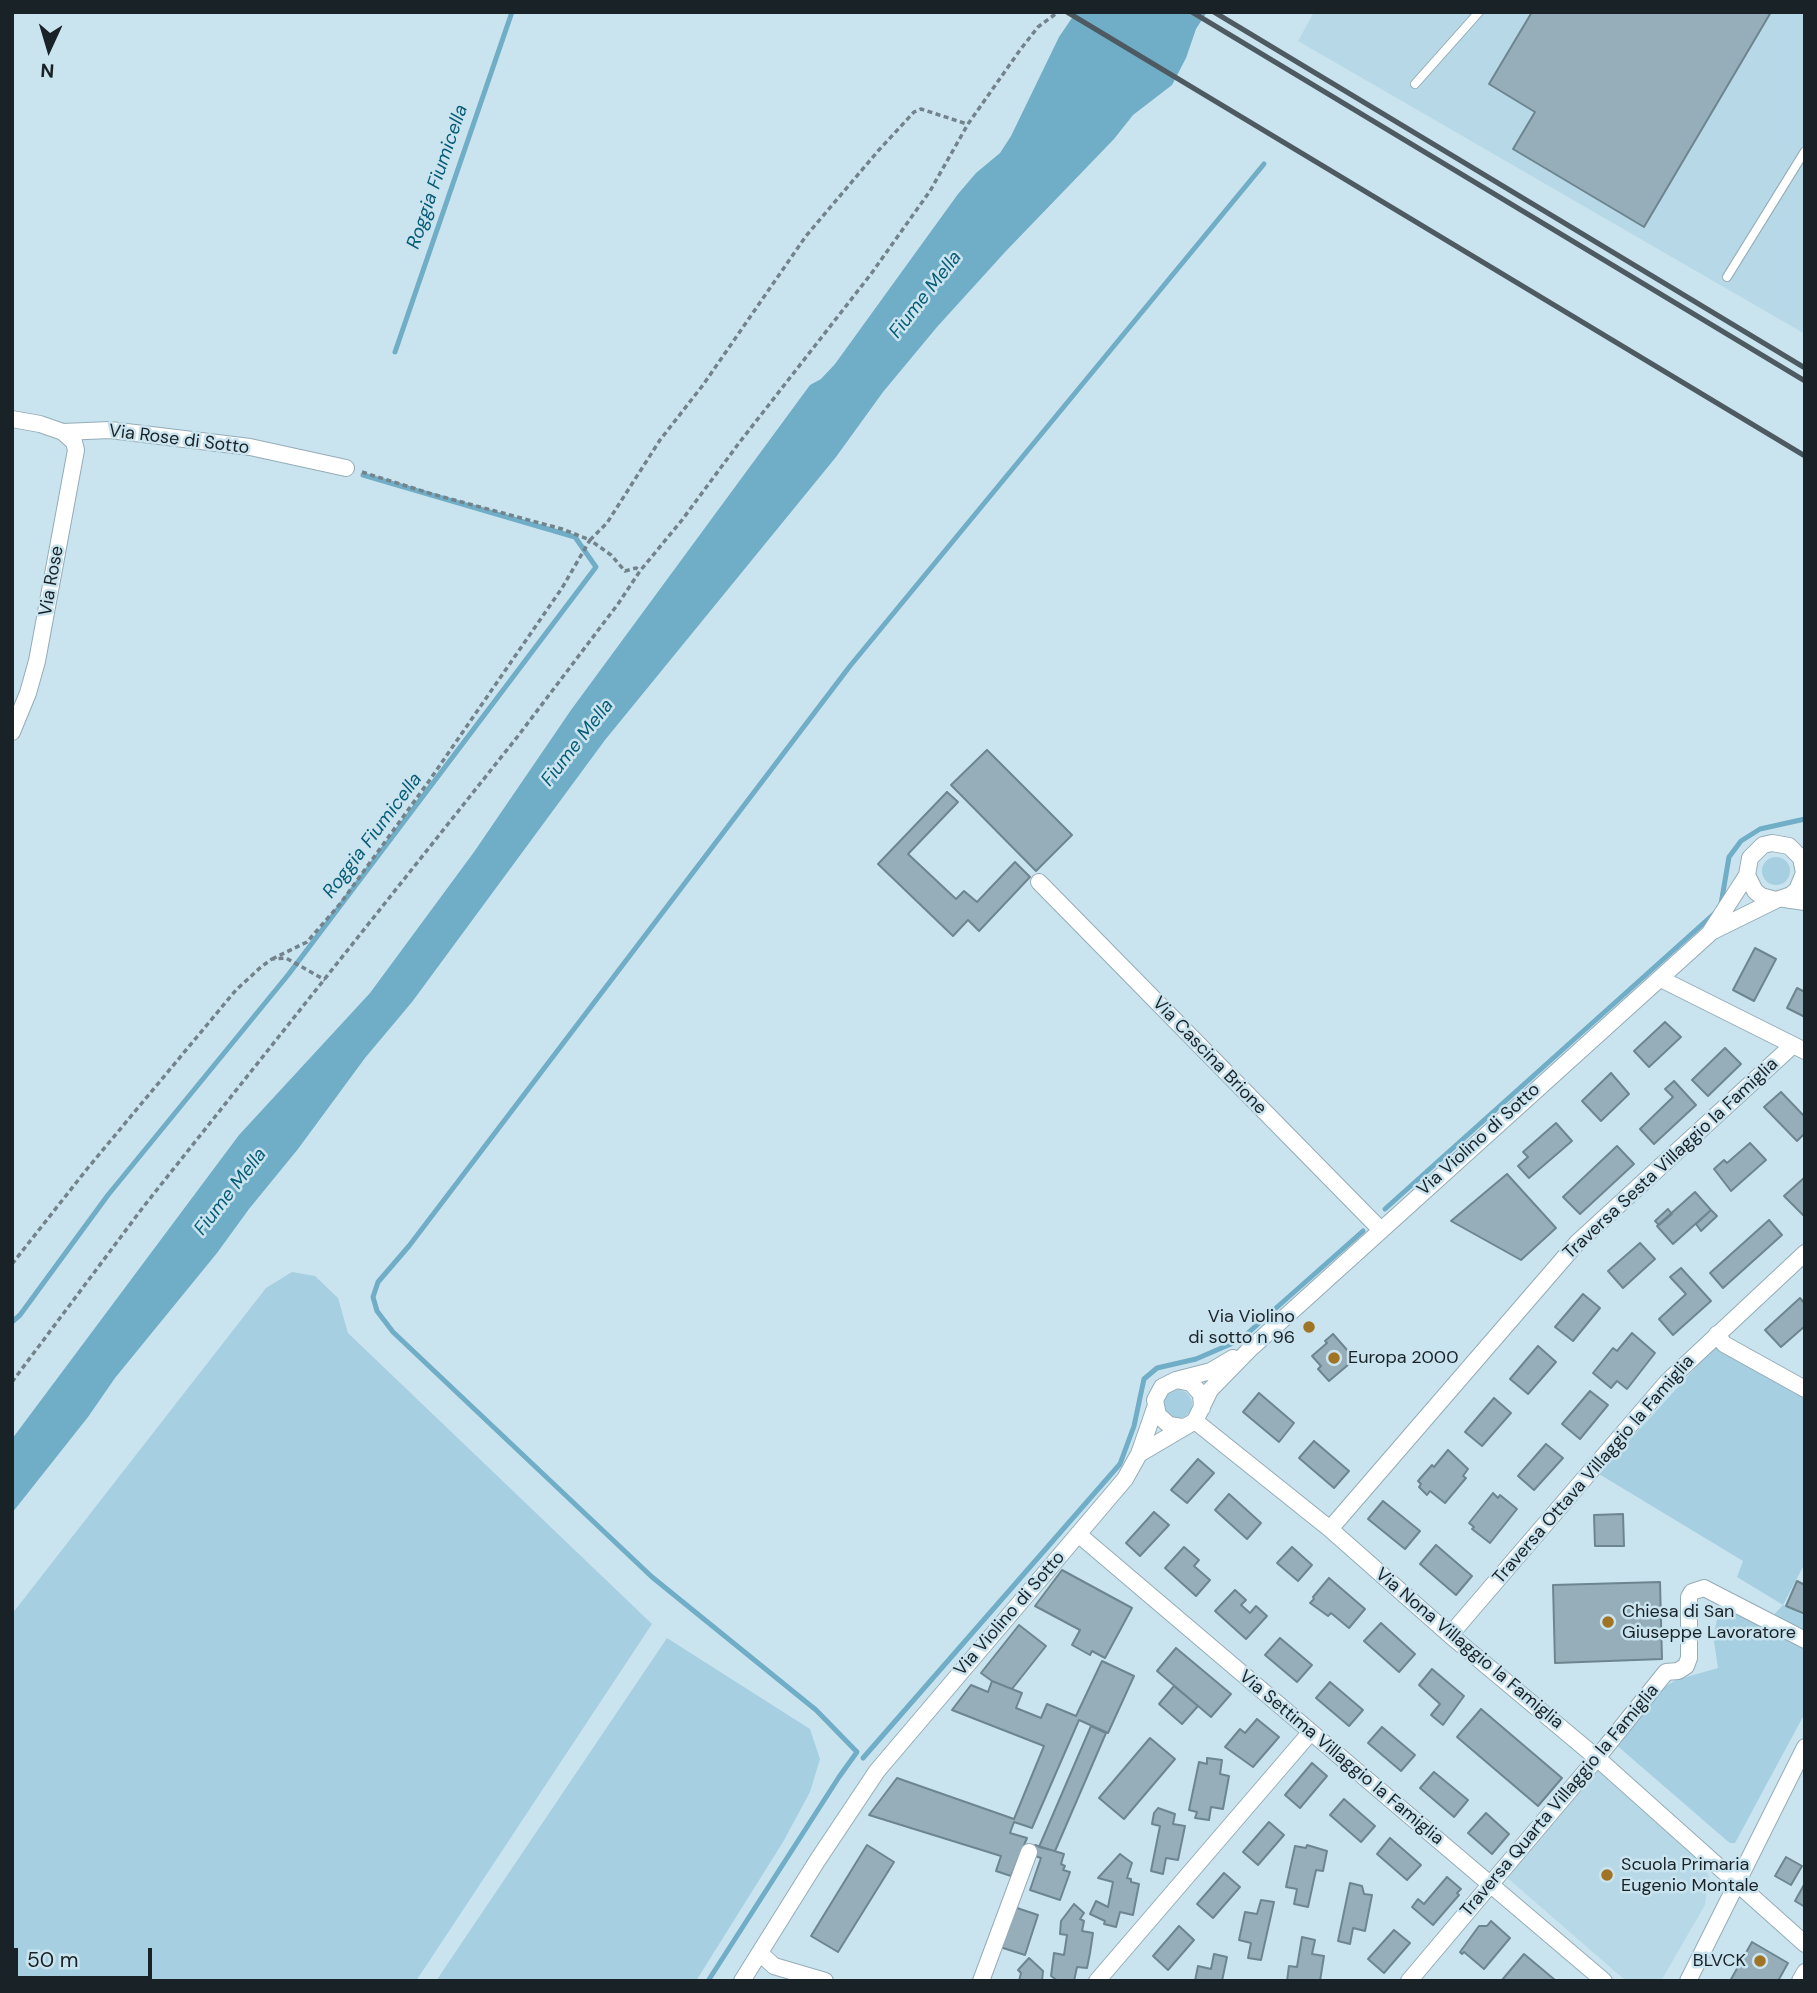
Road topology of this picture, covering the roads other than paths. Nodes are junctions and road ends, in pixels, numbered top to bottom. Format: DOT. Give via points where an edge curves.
graph roads {
  1 [pos="1479,12"];
  2 [pos="1415,84"];
  3 [pos="1805,151"];
  4 [pos="1727,277"];
  5 [pos="12,419"];
  6 [pos="63,432"];
  7 [pos="346,468"];
  8 [pos="12,732"];
  9 [pos="1801,848"];
  10 [pos="1747,875"];
  11 [pos="1039,882"];
  12 [pos="1804,883"];
  13 [pos="1780,899"];
  14 [pos="1805,902"];
  15 [pos="1709,933"];
  16 [pos="1661,979"];
  17 [pos="1799,1048"];
  18 [pos="1380,1229"];
  19 [pos="1805,1253"];
  20 [pos="1717,1335"];
  21 [pos="1251,1348"];
  22 [pos="1176,1380"];
  23 [pos="1805,1389"];
  24 [pos="1155,1408"];
  25 [pos="1193,1419"];
  26 [pos="1139,1454"];
  27 [pos="1330,1529"];
  28 [pos="1078,1534"];
  29 [pos="1450,1635"];
  30 [pos="1805,1640"];
  31 [pos="1310,1732"];
  32 [pos="1805,1747"];
  33 [pos="1597,1758"];
  34 [pos="1029,1852"];
  35 [pos="1491,1884"];
  36 [pos="1738,1884"];
  37 [pos="1805,1944"];
  38 [pos="761,1954"];
  39 [pos="1805,1972"];
  40 [pos="742,1981"];
  41 [pos="825,1981"];
  42 [pos="981,1981"];
  43 [pos="1097,1981"];
  44 [pos="1409,1981"];
  45 [pos="1604,1981"];
  46 [pos="1688,1981"];
  47 [pos="1800,1981"];
  1 -- 2 [label="lane"];
  3 -- 4 [label="lane"];
  5 -- 6 [label="street, Via Rose di Sotto"];
  6 -- 7 [label="street, Via Rose di Sotto" via="110,430 250,447"];
  6 -- 8 [label="street, Via Rose" via="76,450 37,661"];
  9 -- 10 [label="street, Via Violino di Sotto" via="1763,845 1750,858"];
  9 -- 12 [label="street, Via Violino di Sotto"];
  10 -- 13 [label="street" via="1761,896"];
  10 -- 15 [label="street, Via Violino di Sotto"];
  11 -- 18 [label="street, Via Cascina Brione"];
  12 -- 13 [label="street, Via Violino di Sotto"];
  13 -- 14 [label="street"];
  13 -- 15 [label="street, Via Violino di Sotto"];
  15 -- 16 [label="street, Via Violino di Sotto"];
  16 -- 17 [label="street"];
  16 -- 18 [label="street, Via Violino di Sotto"];
  17 -- 27 [label="street, Traversa Sesta Villaggio la Famiglia" via="1577,1243"];
  18 -- 21 [label="street, Via Violino di Sotto"];
  19 -- 20 [label="street, Traversa Ottava Villaggio la Famiglia"];
  20 -- 23 [label="street"];
  20 -- 29 [label="street, Traversa Ottava Villaggio la Famiglia" via="1668,1381"];
  21 -- 22 [label="street, Via Violino di Sotto" via="1211,1371"];
  21 -- 25 [label="street, Via Violino di Sotto" via="1210,1390"];
  22 -- 24 [label="street, Via Violino di Sotto" via="1157,1393"];
  22 -- 25 [label="street" via="1196,1388 1203,1401"];
  24 -- 25 [label="street" via="1163,1421 1175,1427"];
  24 -- 26 [label="street, Via Violino di Sotto"];
  25 -- 26 [label="street, Via Violino di Sotto"];
  25 -- 27 [label="street, Via Nona Villaggio la Famiglia"];
  26 -- 28 [label="street, Via Violino di Sotto" via="1125,1479"];
  27 -- 29 [label="street, Via Nona Villaggio la Famiglia"];
  28 -- 31 [label="street, Via Settima Villaggio la Famiglia"];
  28 -- 38 [label="street, Via Violino di Sotto" via="877,1771"];
  29 -- 33 [label="street, Via Nona Villaggio la Famiglia"];
  30 -- 33 [label="street, Traversa Quarta Villaggio la Famiglia" via="1704,1588 1692,1592 1686,1666 1666,1672"];
  31 -- 35 [label="street, Via Settima Villaggio la Famiglia"];
  31 -- 43 [label="street"];
  32 -- 36 [label="street"];
  33 -- 35 [label="street, Traversa Quarta Villaggio la Famiglia"];
  33 -- 36 [label="street, Via Nona Villaggio la Famiglia"];
  34 -- 42 [label="street"];
  35 -- 44 [label="street, Traversa Quarta Villaggio la Famiglia"];
  35 -- 45 [label="street, Via Settima Villaggio la Famiglia"];
  36 -- 37 [label="street, Via Nona Villaggio la Famiglia"];
  36 -- 46 [label="street"];
  38 -- 40 [label="street, Via Violino di Sotto"];
  38 -- 41 [label="street" via="774,1966"];
  39 -- 47 [label="street"];
}
